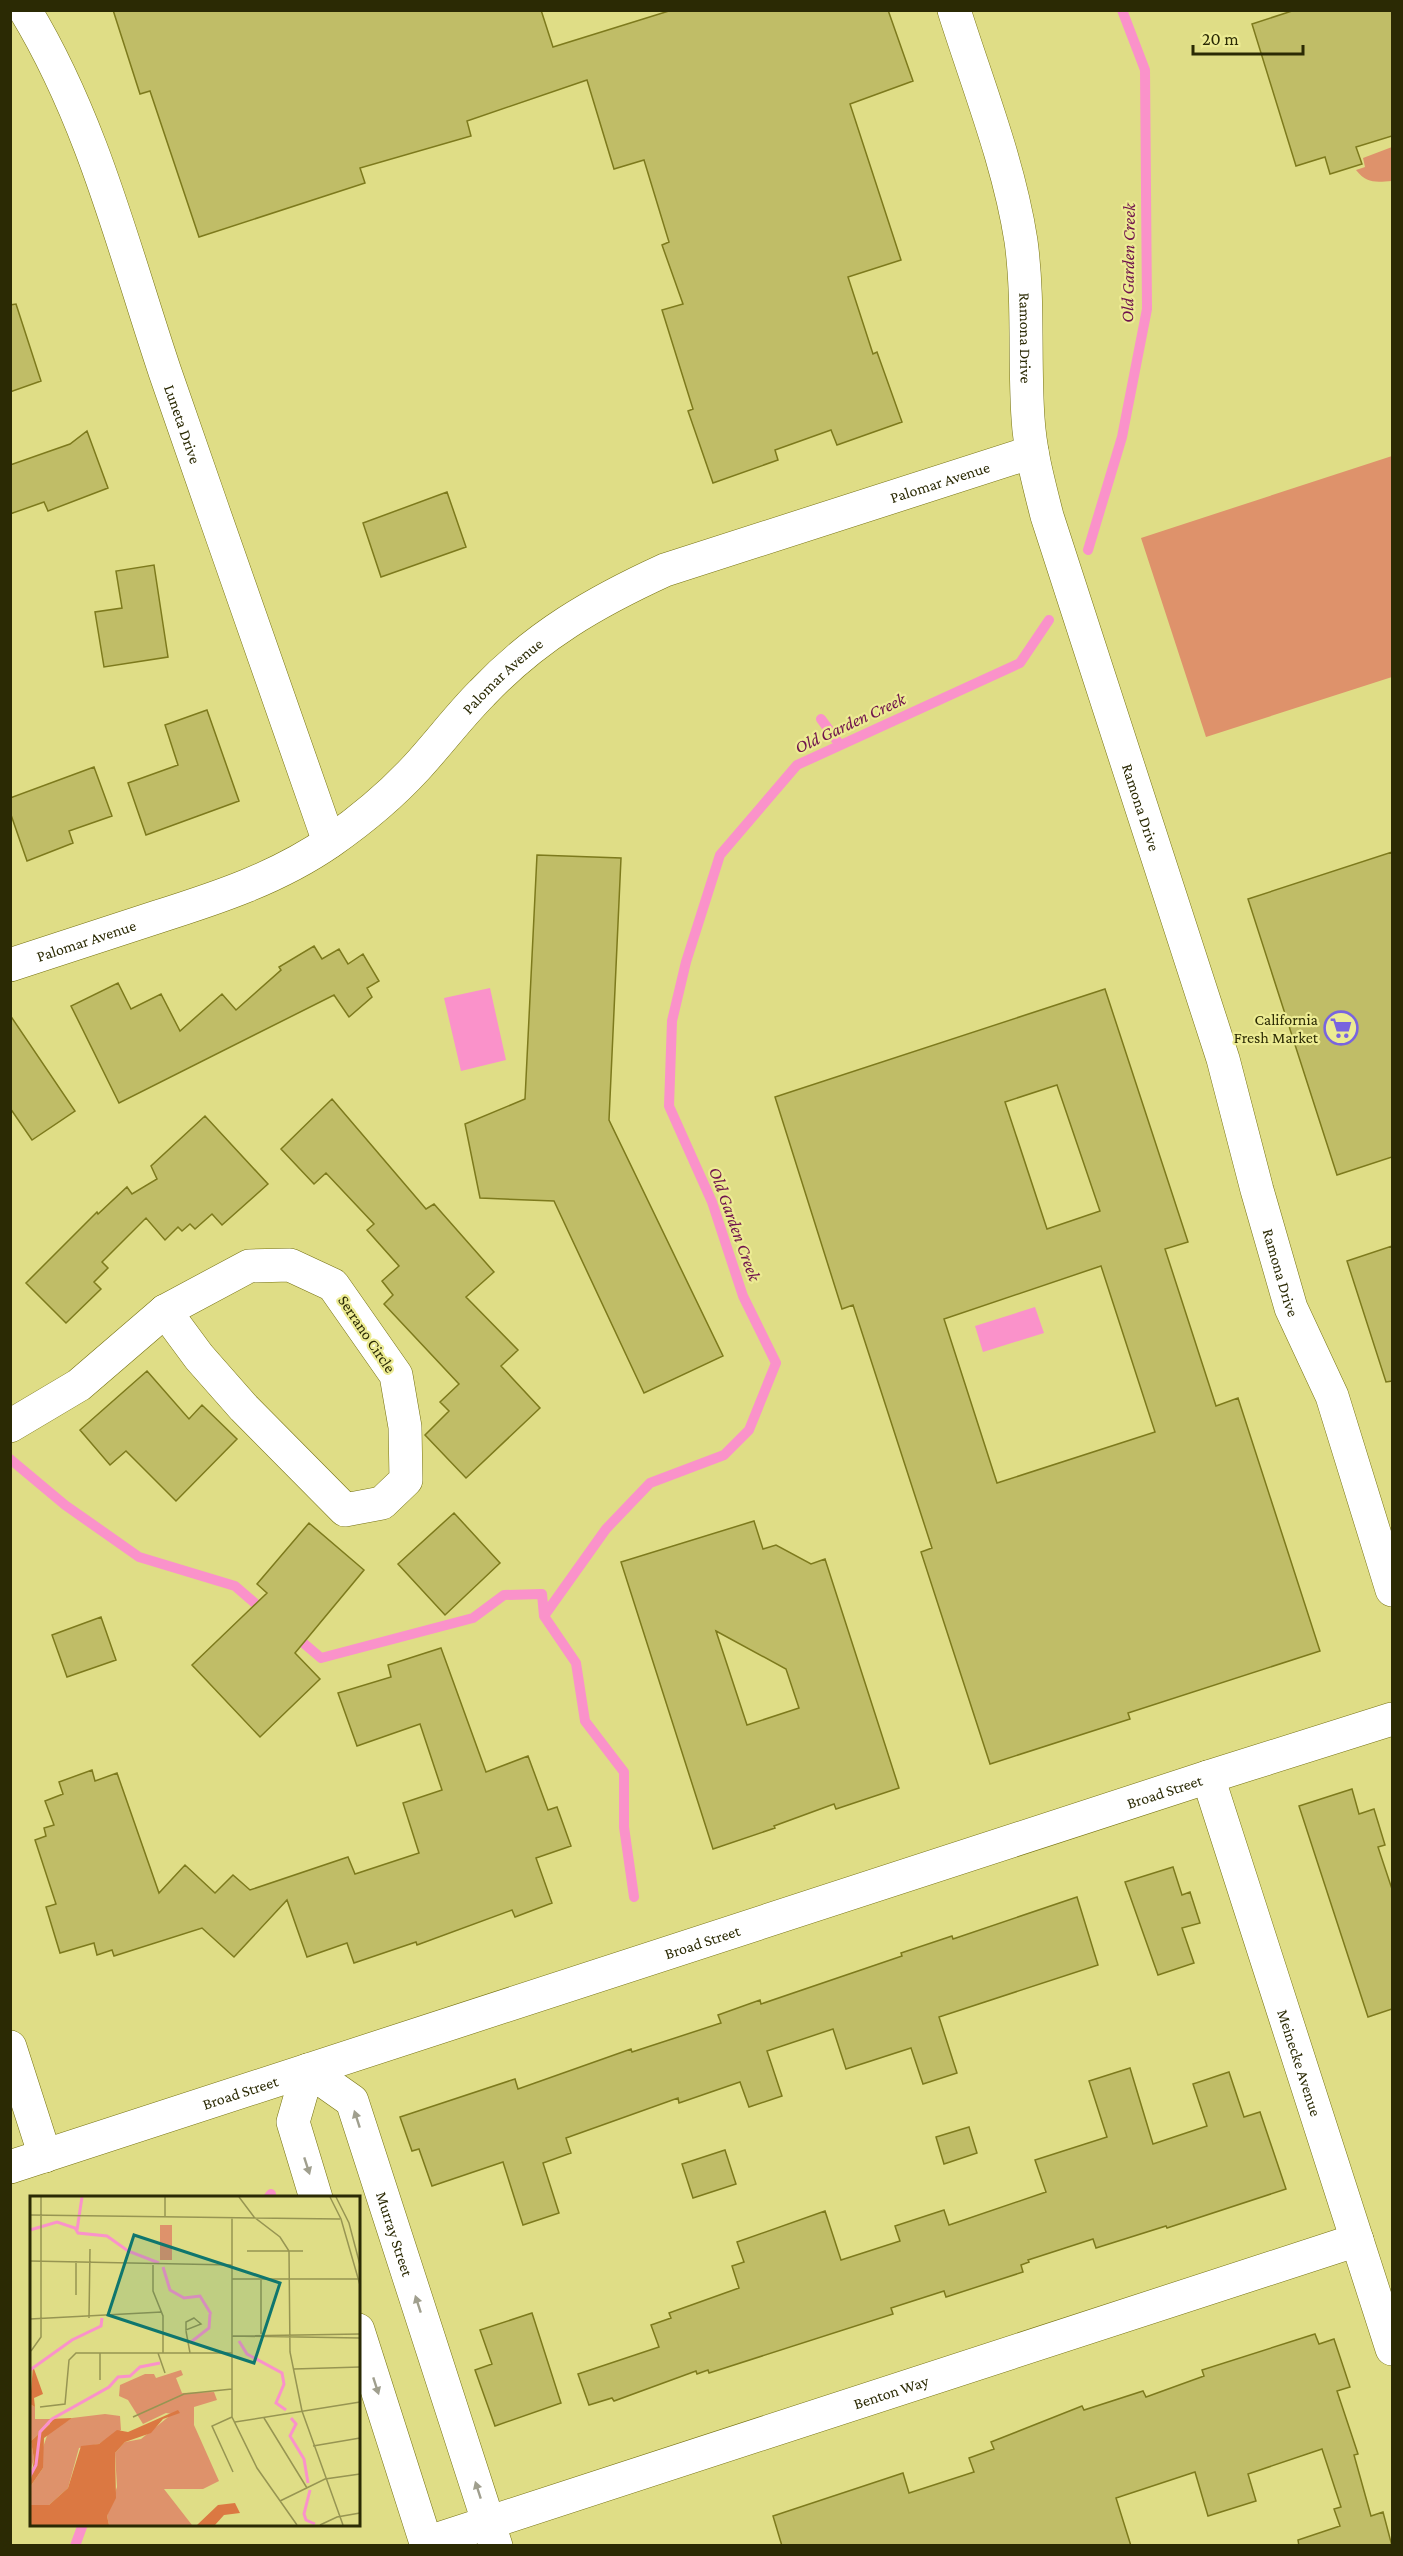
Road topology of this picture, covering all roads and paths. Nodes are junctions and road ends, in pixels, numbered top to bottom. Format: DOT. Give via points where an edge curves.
graph roads {
  1 [pos="26,10"];
  2 [pos="954,10"];
  3 [pos="1032,452"];
  4 [pos="329,842"];
  5 [pos="10,965"];
  6 [pos="165,1311"];
  7 [pos="10,1426"];
  8 [pos="1392,1590"];
  9 [pos="1392,1719"];
  10 [pos="1208,1777"];
  11 [pos="10,2047"];
  12 [pos="308,2070"];
  13 [pos="45,2156"];
  14 [pos="10,2167"];
  15 [pos="315,2196"];
  16 [pos="1357,2240"];
  17 [pos="360,2336"];
  18 [pos="1392,2349"];
  19 [pos="492,2534"];
  20 [pos="427,2544"];
  1 -- 4 [label="street, Luneta Drive" via="75,105"];
  2 -- 3 [label="street, Ramona Drive" via="1009,183 1021,242"];
  3 -- 4 [label="street, Palomar Avenue" via="665,570 614,593 566,621 522,655 482,692 414,770 374,808"];
  3 -- 8 [label="street, Ramona Drive" via="1050,527 1223,1059 1291,1308 1332,1396"];
  4 -- 5 [label="street, Palomar Avenue" via="282,870 231,893"];
  6 -- 6 [label="street, Serrano Circle" via="249,1266 290,1265 333,1285 396,1375 405,1427 406,1480 382,1503 345,1510 244,1408"];
  6 -- 7 [label="street, Serrano Circle" via="79,1385"];
  9 -- 10 [label="street, Broad Street"];
  10 -- 12 [label="street, Broad Street"];
  10 -- 16 [label="street, Meinecke Avenue"];
  11 -- 13 [label="street"];
  12 -- 13 [label="street, Broad Street"];
  12 -- 15 [label="street, one-way" via="293,2122"];
  19 -- 12 [label="street, Murray Street, one-way" via="352,2101"];
  13 -- 14 [label="street, Broad Street"];
  16 -- 18 [label="street, Meinecke Avenue"];
  16 -- 19 [label="street, Benton Way"];
  17 -- 20 [label="street, one-way"];
  19 -- 20 [label="street, Benton Way"];
}
